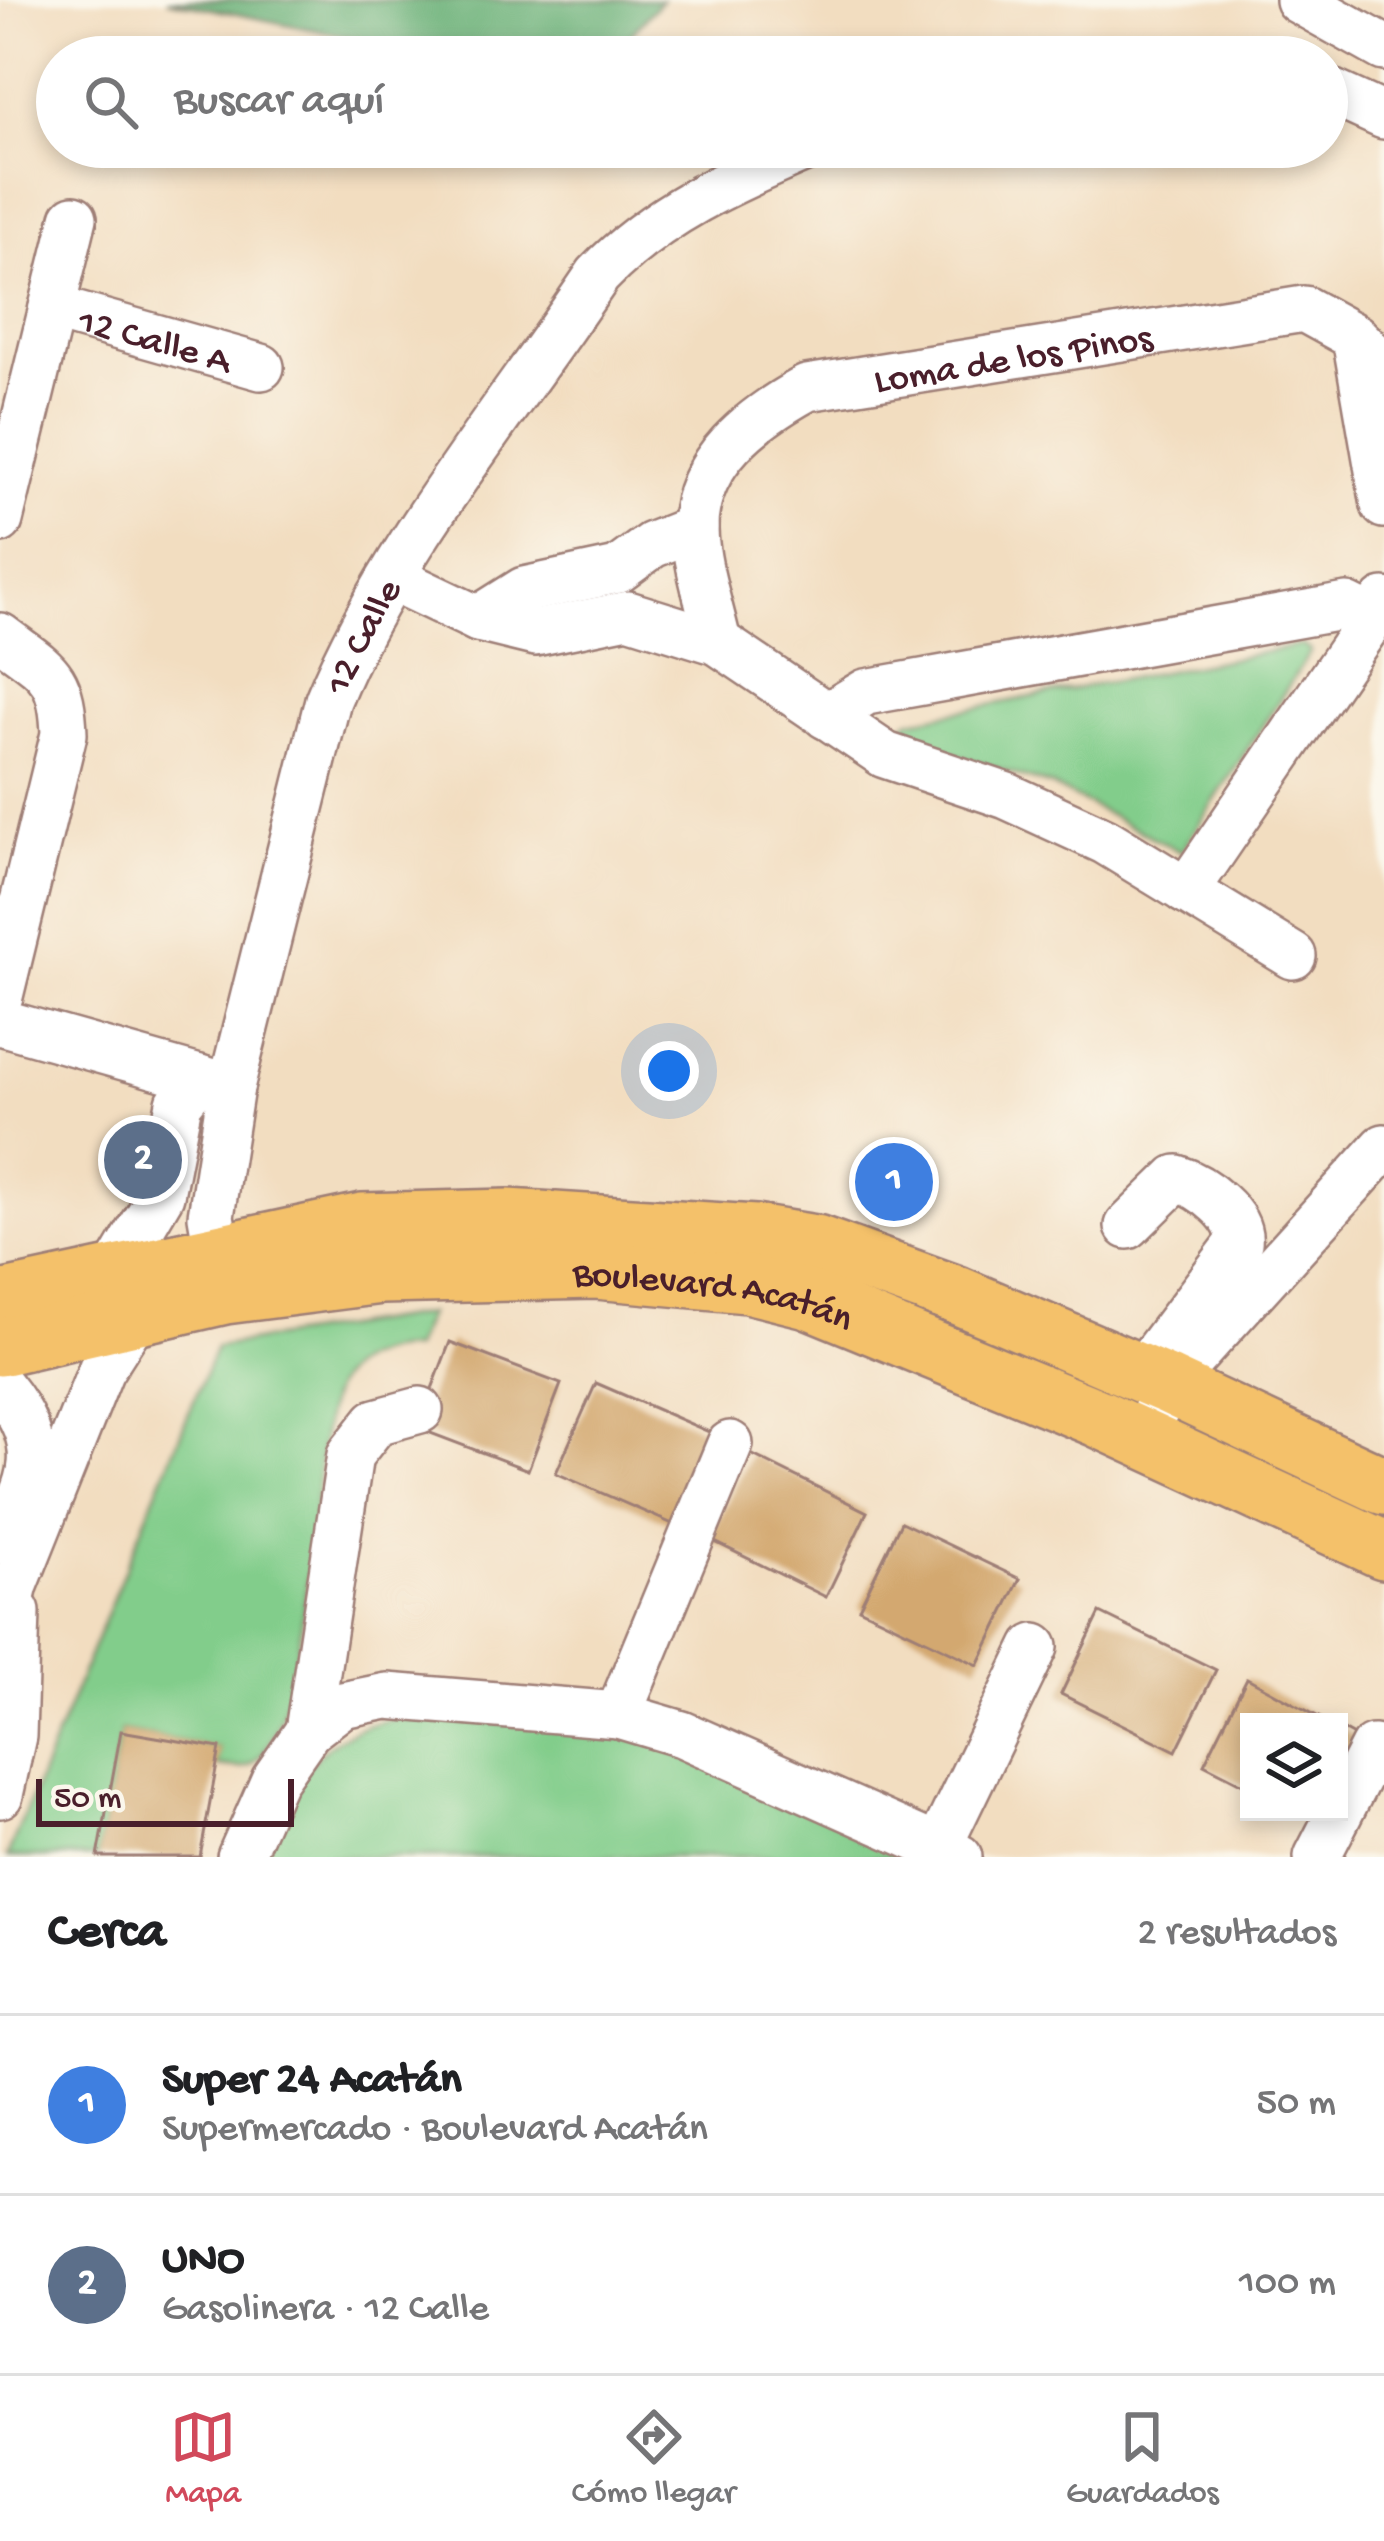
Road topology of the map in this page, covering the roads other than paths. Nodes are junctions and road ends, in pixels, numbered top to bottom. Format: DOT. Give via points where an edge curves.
graph roads {
  1 [pos="1298,0"];
  2 [pos="1384,47"];
  3 [pos="1348,100"];
  4 [pos="1384,116"];
  5 [pos="763,168"];
  6 [pos="74,218"];
  7 [pos="52,308"];
  8 [pos="1370,351"];
  9 [pos="261,367"];
  10 [pos="1384,505"];
  11 [pos="0,520"];
  12 [pos="695,528"];
  13 [pos="618,570"];
  14 [pos="392,578"];
  15 [pos="1377,609"];
  16 [pos="628,614"];
  17 [pos="478,619"];
  18 [pos="0,636"];
  19 [pos="718,642"];
  20 [pos="826,716"];
  21 [pos="1186,891"];
  22 [pos="1293,956"];
  23 [pos="0,996"];
  24 [pos="0,1022"];
  25 [pos="215,1082"];
  26 [pos="1384,1148"];
  27 [pos="160,1195"];
  28 [pos="1128,1226"];
  29 [pos="218,1254"];
  30 [pos="126,1294"];
  31 [pos="0,1300"];
  32 [pos="0,1347"];
  33 [pos="1154,1379"];
  34 [pos="0,1386"];
  35 [pos="421,1410"];
  36 [pos="1143,1439"];
  37 [pos="730,1444"];
  38 [pos="1384,1486"];
  39 [pos="0,1541"];
  40 [pos="1384,1550"];
  41 [pos="15,1585"];
  42 [pos="0,1646"];
  43 [pos="1035,1647"];
  44 [pos="618,1715"];
  45 [pos="308,1731"];
  46 [pos="1373,1748"];
  47 [pos="0,1795"];
  48 [pos="949,1852"];
  49 [pos="240,1857"];
  50 [pos="1317,1857"];
  1 -- 2 [label="street"];
  3 -- 4 [label="street"];
  5 -- 14 [label="street, 12 Calle" via="700,197 616,256"];
  6 -- 7 [label="street, 12 Calle A"];
  7 -- 9 [label="street, 12 Calle A"];
  7 -- 11 [label="street, 12 Calle A"];
  8 -- 10 [label="street"];
  8 -- 12 [label="street, Loma de los Pinos" via="1304,309 807,388 731,440 707,478"];
  12 -- 13 [label="street"];
  12 -- 19 [label="street, Loma de los Pinos"];
  13 -- 16 [label="street"];
  13 -- 17 [label="street" via="524,590"];
  14 -- 17 [label="street"];
  14 -- 25 [label="street, 12 Calle" via="328,700"];
  15 -- 20 [label="street" via="1347,606 866,692"];
  15 -- 21 [label="street"];
  16 -- 17 [label="street" via="535,633"];
  16 -- 19 [label="street"];
  18 -- 23 [label="street" via="52,673 64,734"];
  19 -- 20 [label="street"];
  20 -- 21 [label="street" via="885,754 1105,841"];
  21 -- 22 [label="street"];
  24 -- 25 [label="street"];
  25 -- 27 [label="street" via="179,1103"];
  25 -- 29 [label="street, 12 Calle"];
  26 -- 33 [label="street"];
  27 -- 29 [label="street"];
  27 -- 30 [label="street" via="137,1227"];
  28 -- 33 [label="street" via="1177,1178 1240,1230"];
  29 -- 30 [label="main road, Boulevard Acatán"];
  29 -- 33 [label="main road, Boulevard Acatán" via="362,1222 508,1217 754,1234 816,1244"];
  29 -- 36 [label="main road, Boulevard Acatán" via="381,1275 492,1269 747,1284 808,1299"];
  30 -- 31 [label="main road, Boulevard Acatán"];
  30 -- 32 [label="main road, Boulevard Acatán"];
  30 -- 41 [label="street"];
  33 -- 36 [label="street"];
  33 -- 38 [label="main road, Boulevard Acatán"];
  34 -- 39 [label="street" via="26,1430 32,1474"];
  35 -- 45 [label="street" via="376,1421 350,1455"];
  36 -- 40 [label="main road, Boulevard Acatán"];
  37 -- 44 [label="street"];
  41 -- 42 [label="street"];
  41 -- 47 [label="street" via="17,1686"];
  43 -- 48 [label="street"];
  44 -- 45 [label="street" via="387,1696 342,1705"];
  44 -- 48 [label="street" via="682,1734"];
  45 -- 49 [label="street" via="274,1780"];
  46 -- 50 [label="street"];
}
